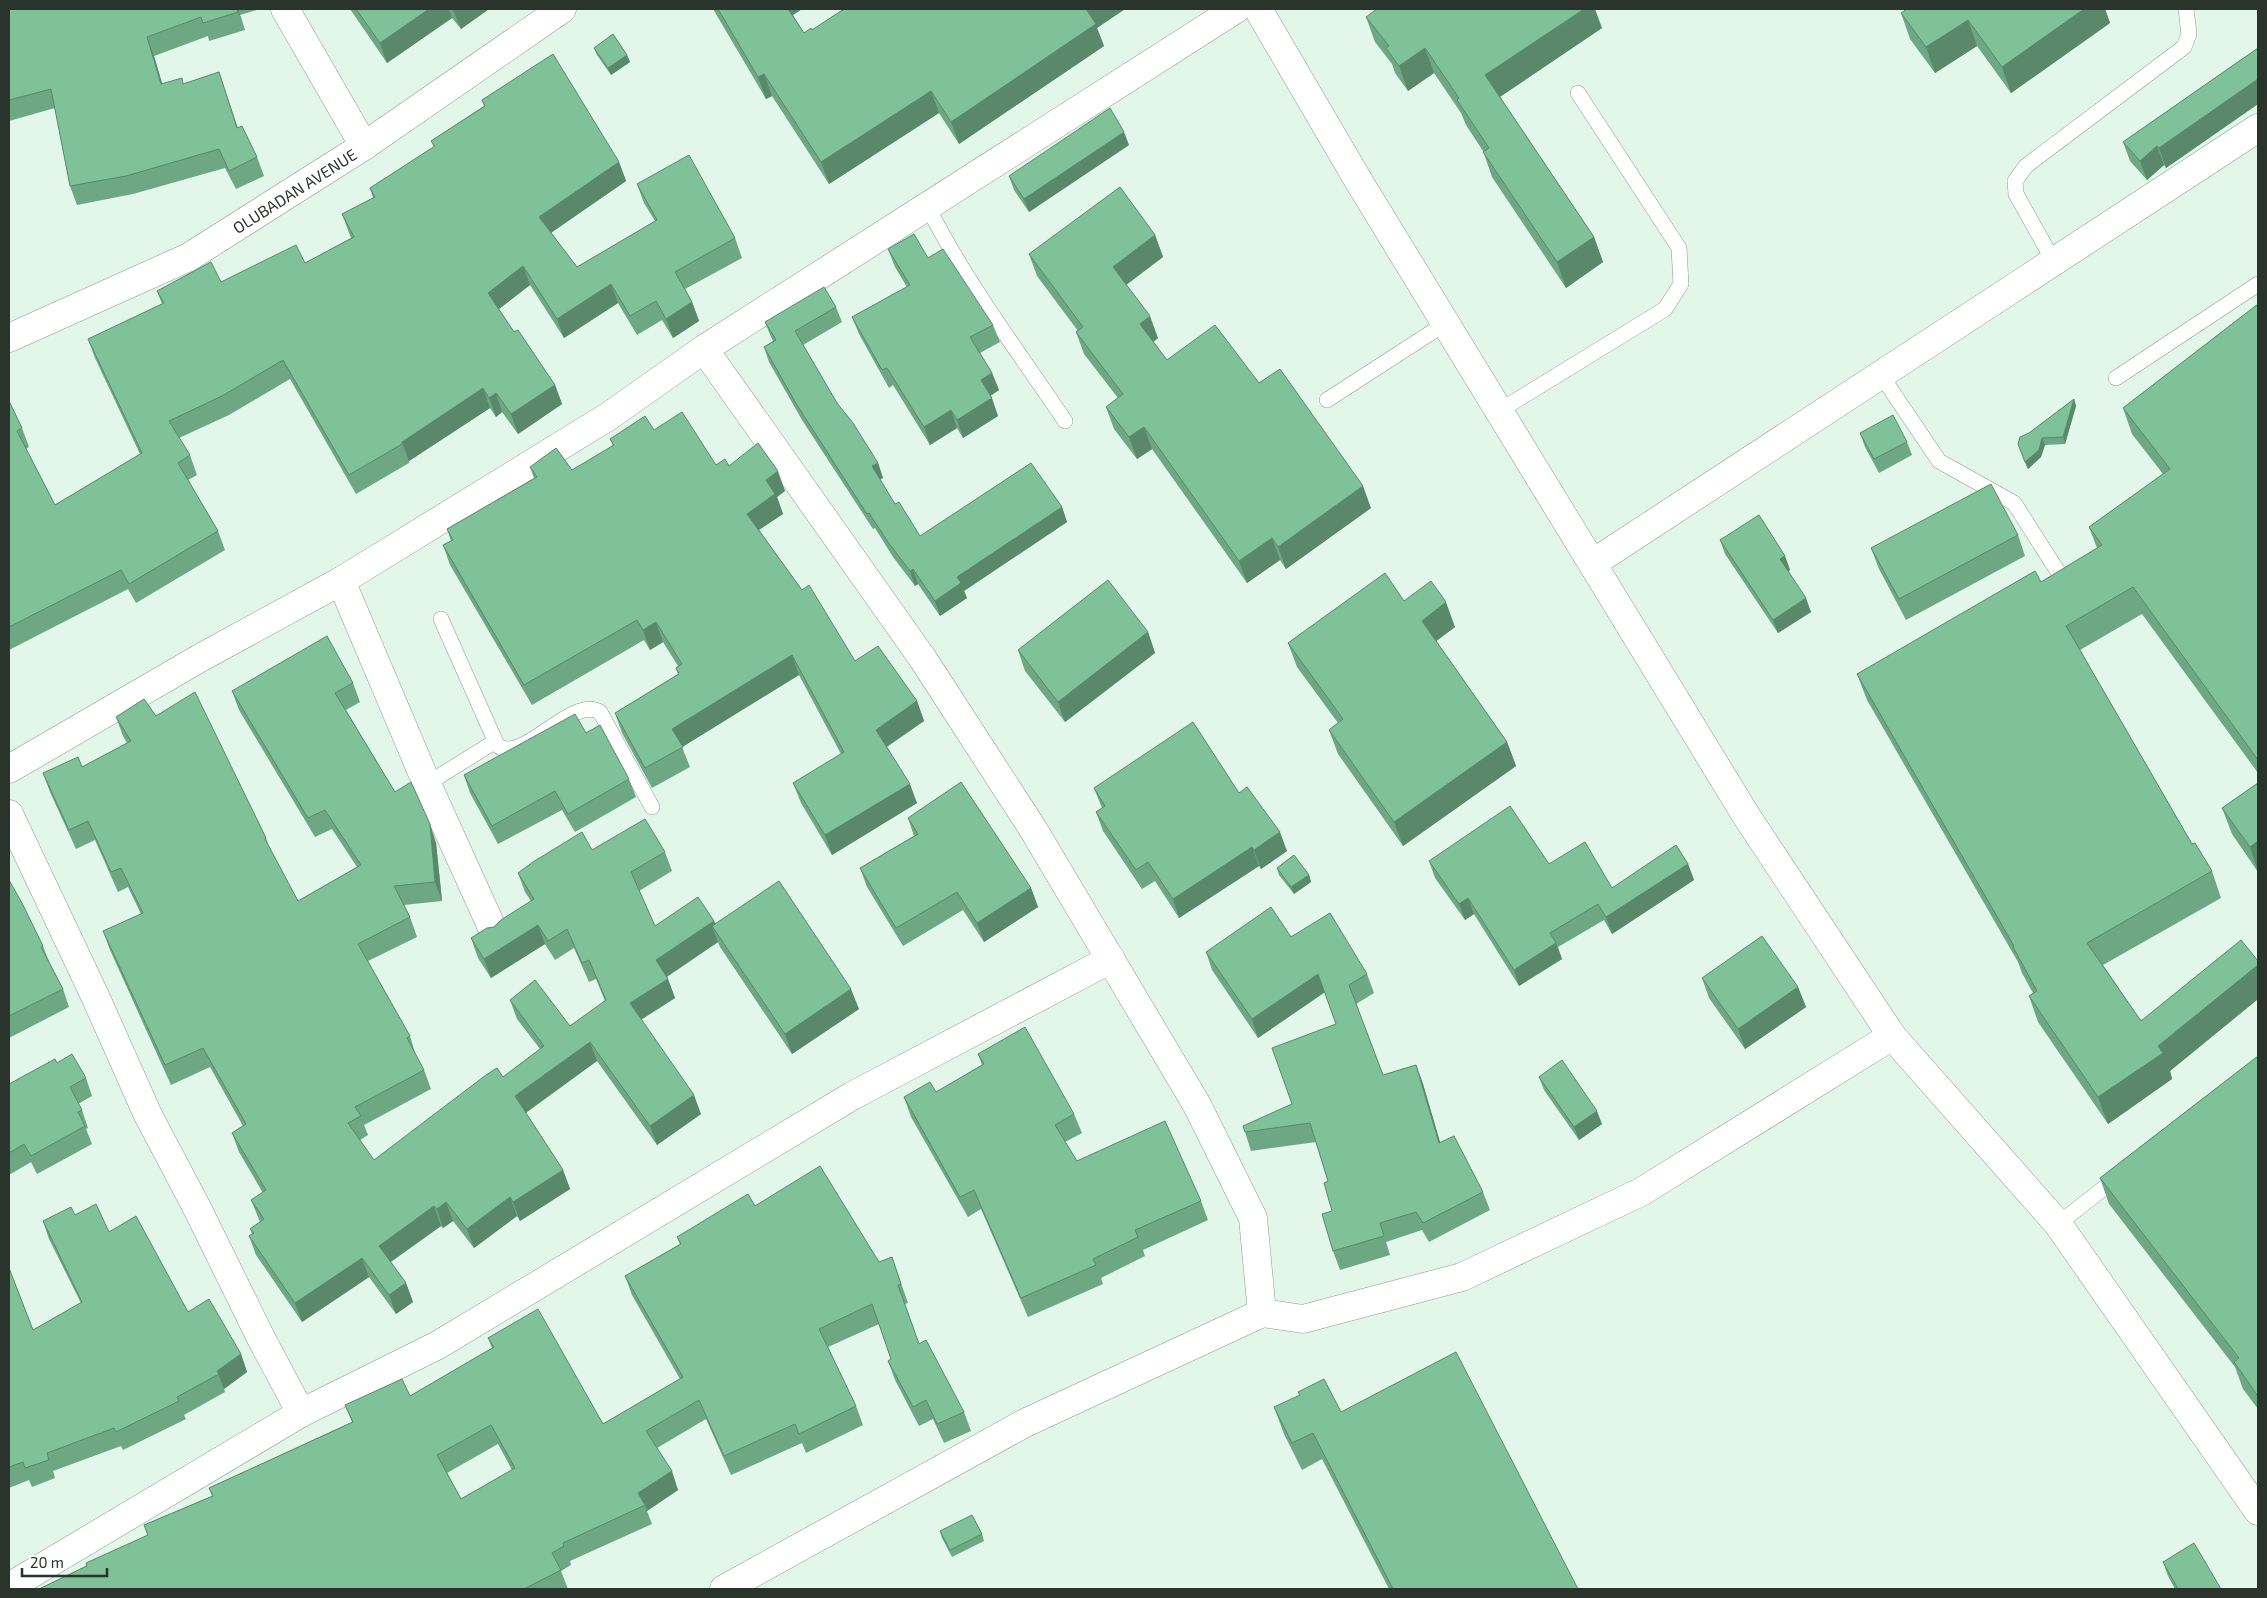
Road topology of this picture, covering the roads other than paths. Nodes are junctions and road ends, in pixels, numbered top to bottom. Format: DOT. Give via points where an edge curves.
graph roads {
  1 [pos="285,9"];
  2 [pos="562,9"];
  3 [pos="1236,9"];
  4 [pos="1258,9"];
  5 [pos="2186,9"];
  6 [pos="1578,93"];
  7 [pos="2258,128"];
  8 [pos="364,146"];
  9 [pos="928,207"];
  10 [pos="2054,262"];
  11 [pos="2258,284"];
  12 [pos="1446,323"];
  13 [pos="9,338"];
  14 [pos="704,349"];
  15 [pos="1881,375"];
  16 [pos="2116,378"];
  17 [pos="1327,400"];
  18 [pos="1499,411"];
  19 [pos="1065,421"];
  20 [pos="1592,564"];
  21 [pos="2062,578"];
  22 [pos="341,580"];
  23 [pos="441,619"];
  24 [pos="494,742"];
  25 [pos="9,769"];
  26 [pos="427,784"];
  27 [pos="652,807"];
  28 [pos="9,814"];
  29 [pos="494,932"];
  30 [pos="1111,959"];
  31 [pos="1892,1036"];
  32 [pos="2128,1170"];
  33 [pos="2058,1224"];
  34 [pos="1262,1313"];
  35 [pos="302,1413"];
  36 [pos="2258,1511"];
  37 [pos="9,1587"];
  38 [pos="724,1589"];
  1 -- 8 [label="street"];
  2 -- 8 [label="street, OLUBADAN AVENUE"];
  3 -- 9 [label="street"];
  4 -- 12 [label="street"];
  5 -- 10 [label="lane" via="2188,34 2184,47 2026,166 2015,181 2016,194"];
  6 -- 18 [label="lane" via="1679,248 1681,284 1665,310"];
  7 -- 10 [label="street"];
  8 -- 13 [label="street, OLUBADAN AVENUE" via="189,256"];
  9 -- 14 [label="street"];
  9 -- 19 [label="lane" via="969,280"];
  10 -- 15 [label="street"];
  11 -- 16 [label="lane"];
  12 -- 17 [label="lane"];
  12 -- 18 [label="street"];
  14 -- 22 [label="street" via="609,416"];
  14 -- 30 [label="street" via="924,659 1033,828"];
  15 -- 20 [label="street"];
  15 -- 21 [label="lane" via="1939,461 2014,503"];
  18 -- 20 [label="street"];
  20 -- 31 [label="street" via="1747,817"];
  22 -- 25 [label="street"];
  22 -- 26 [label="street"];
  23 -- 24 [label="lane"];
  24 -- 26 [label="lane"];
  24 -- 27 [label="lane" via="500,748 525,744 582,708 594,708 600,712"];
  26 -- 29 [label="street"];
  28 -- 35 [label="street" via="148,1115"];
  30 -- 34 [label="street" via="1197,1105 1253,1218"];
  30 -- 35 [label="street" via="852,1096 438,1345"];
  31 -- 33 [label="street"];
  31 -- 34 [label="street" via="1641,1192 1462,1277 1303,1319"];
  32 -- 33 [label="lane"];
  33 -- 36 [label="street"];
  34 -- 38 [label="street" via="1025,1423"];
  35 -- 37 [label="street"];
}
